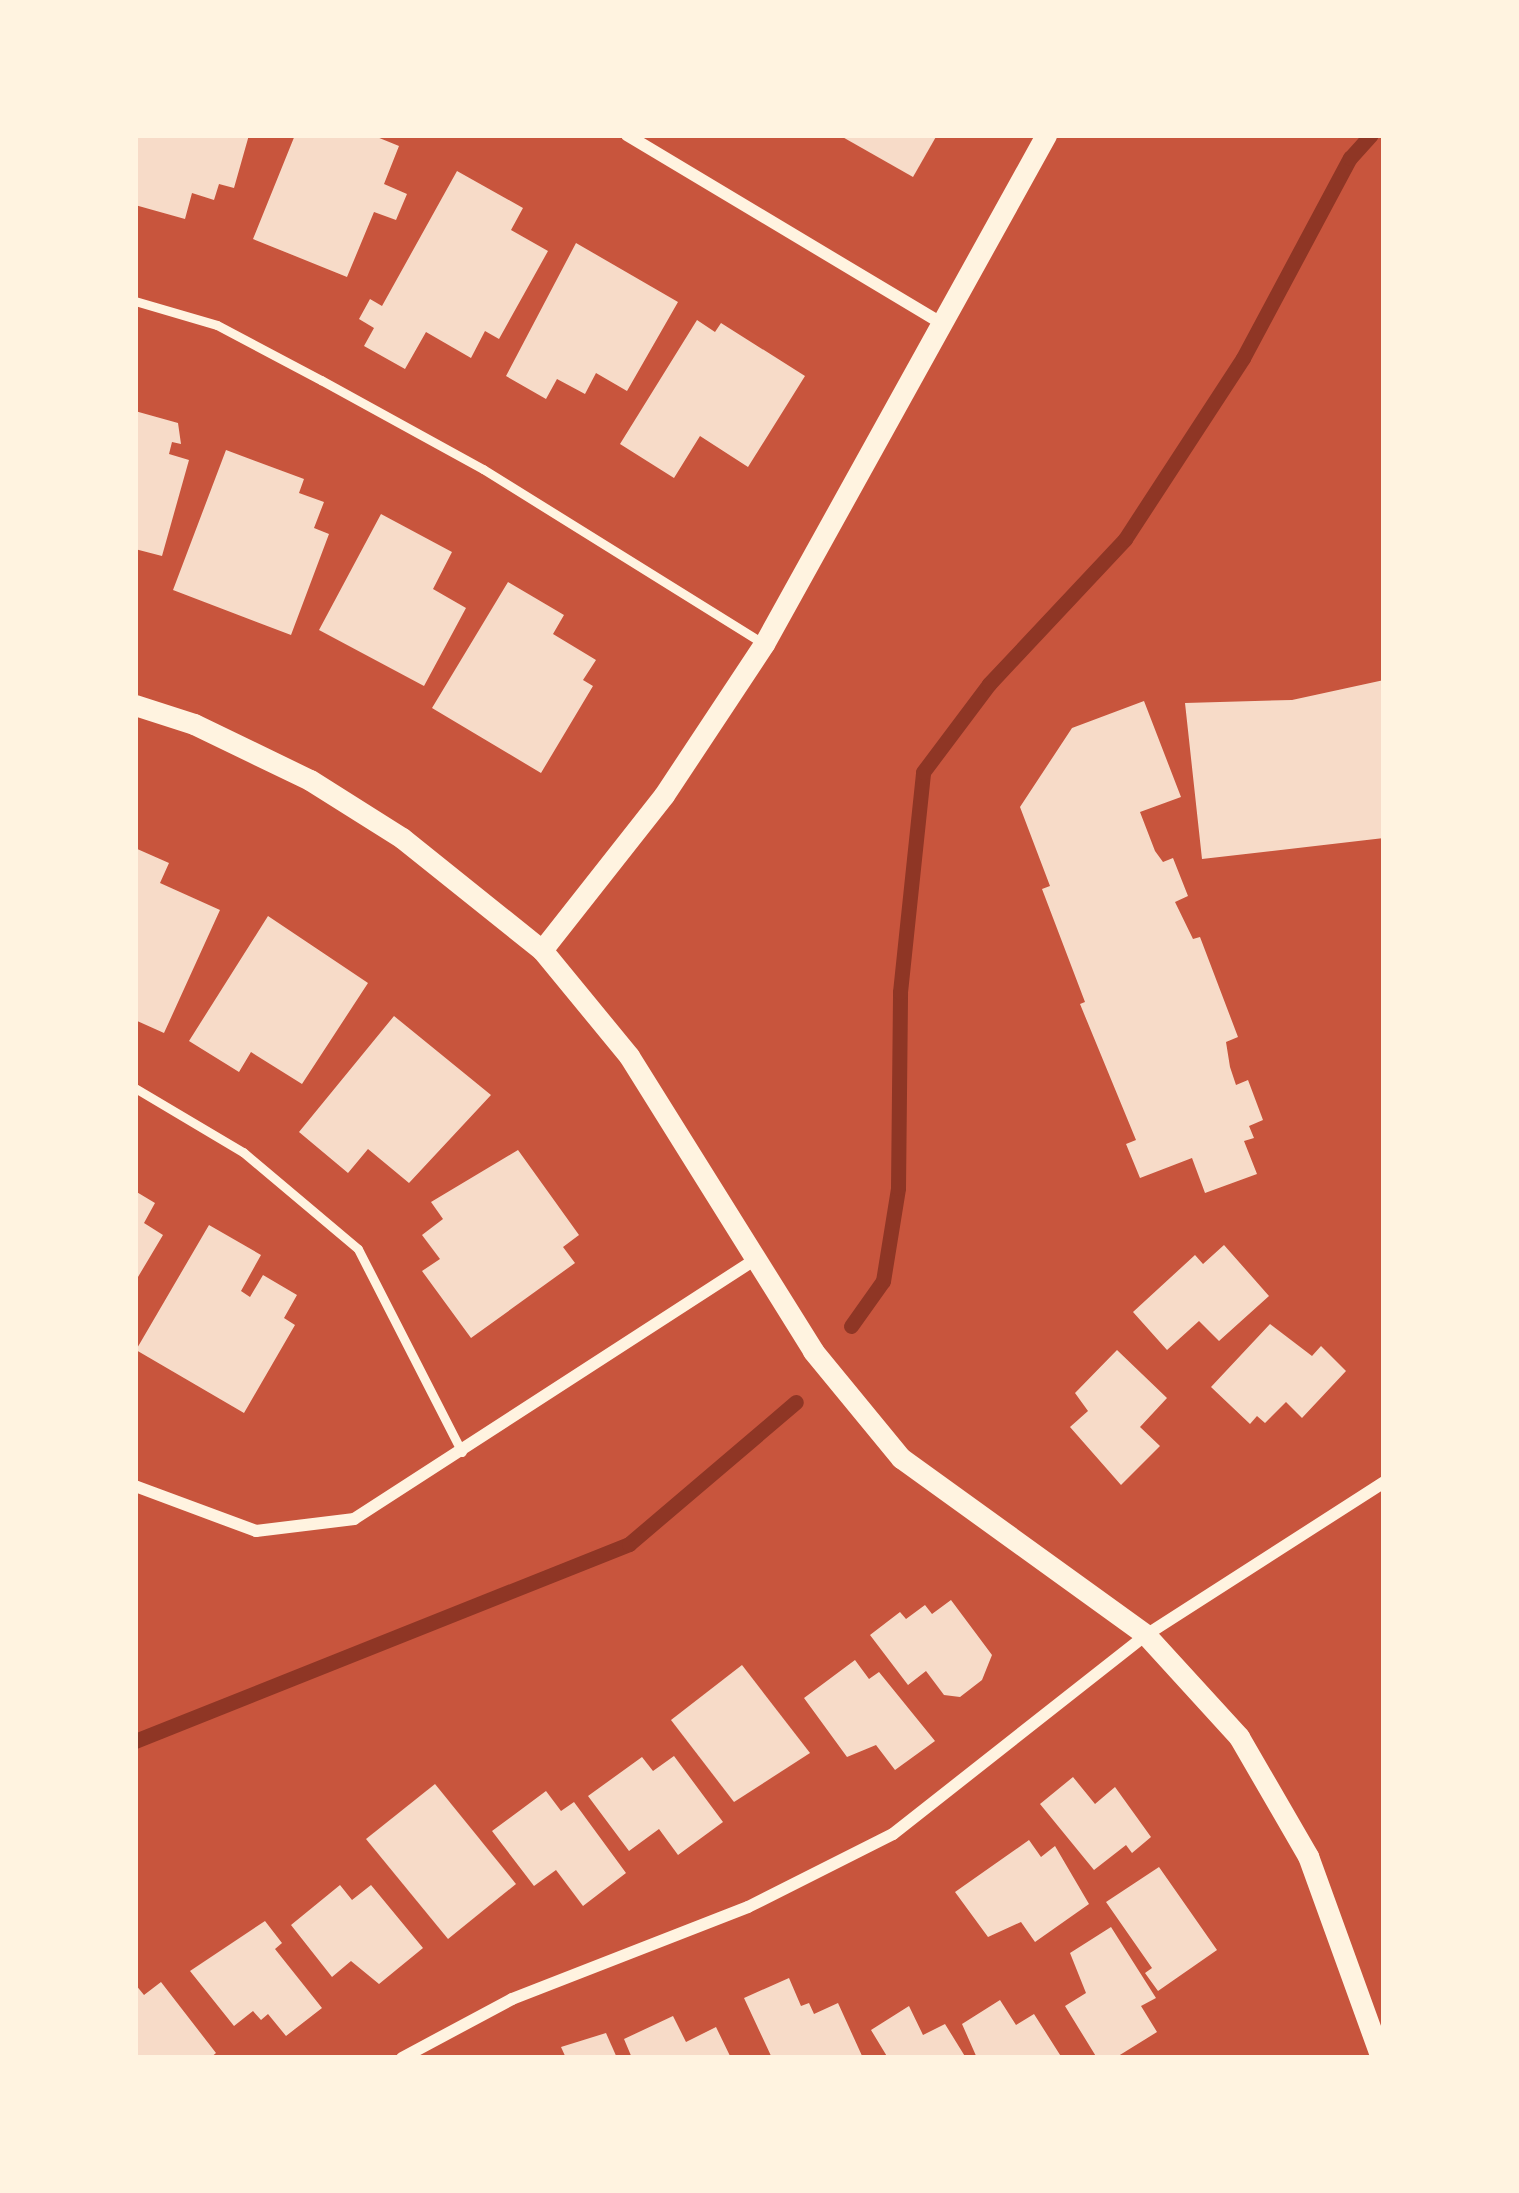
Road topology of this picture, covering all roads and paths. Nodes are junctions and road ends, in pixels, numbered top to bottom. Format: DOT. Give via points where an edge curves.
graph roads {
  1 [pos="627,135"];
  2 [pos="1046,135"];
  3 [pos="135,301"];
  4 [pos="944,326"];
  5 [pos="764,644"];
  6 [pos="135,705"];
  7 [pos="542,950"];
  8 [pos="135,1088"];
  9 [pos="758,1258"];
  10 [pos="463,1454"];
  11 [pos="1384,1482"];
  12 [pos="135,1486"];
  13 [pos="1146,1635"];
  14 [pos="402,2058"];
  15 [pos="1381,2058"];
  1 -- 4 [label="street"];
  2 -- 4 [label="street"];
  3 -- 5 [label="lane" via="218,325 422,436"];
  4 -- 5 [label="street"];
  5 -- 7 [label="street" via="664,795"];
  6 -- 7 [label="street" via="310,780 402,838"];
  7 -- 9 [label="street" via="629,1055"];
  8 -- 10 [label="lane" via="242,1152 358,1249"];
  9 -- 10 [label="street"];
  9 -- 13 [label="street" via="813,1351 901,1459"];
  10 -- 12 [label="street" via="354,1520 256,1532"];
  11 -- 13 [label="street"];
  13 -- 14 [label="street" via="893,1834 748,1907 512,1999"];
  13 -- 15 [label="street" via="1239,1737 1308,1856"];
}
